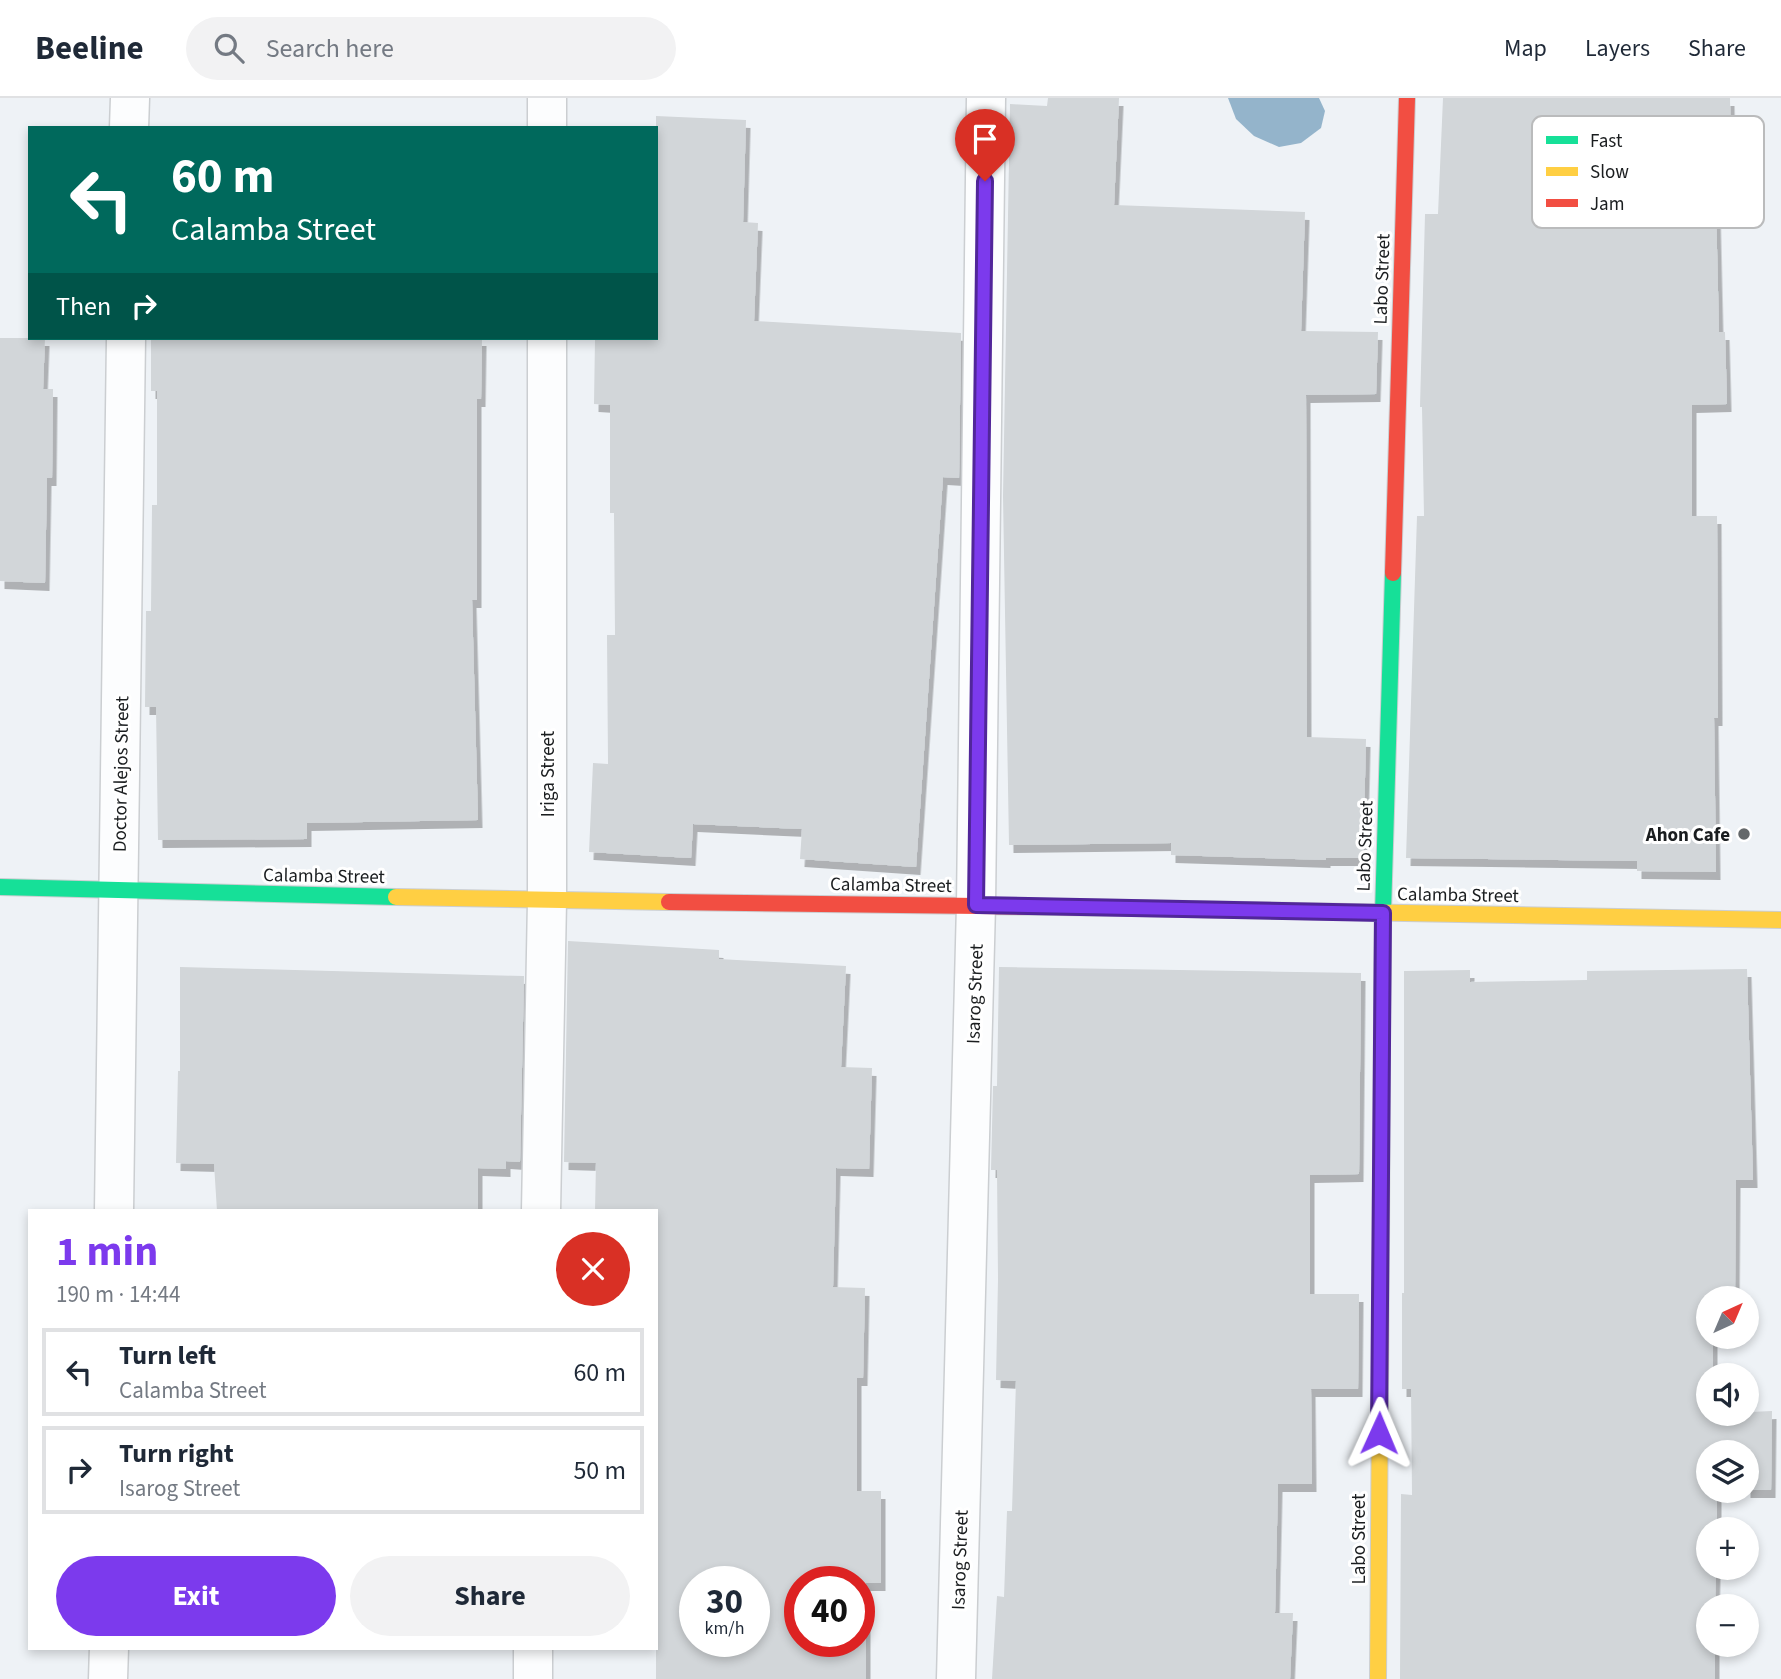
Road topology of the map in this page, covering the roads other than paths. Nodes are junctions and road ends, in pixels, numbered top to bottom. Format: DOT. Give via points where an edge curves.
graph roads {
  1 [pos="130,98"];
  2 [pos="547,98"];
  3 [pos="986,98"];
  4 [pos="1407,98"];
  5 [pos="129,126"];
  6 [pos="547,126"];
  7 [pos="126,340"];
  8 [pos="547,340"];
  9 [pos="0,887"];
  10 [pos="118,892"];
  11 [pos="547,901"];
  12 [pos="976,905"];
  13 [pos="1383,913"];
  14 [pos="1781,920"];
  15 [pos="114,1209"];
  16 [pos="541,1209"];
  17 [pos="108,1650"];
  18 [pos="533,1650"];
  19 [pos="108,1679"];
  20 [pos="533,1679"];
  21 [pos="956,1679"];
  22 [pos="1378,1679"];
  1 -- 5 [label="street"];
  2 -- 6 [label="street"];
  3 -- 12 [label="street, Isarog Street"];
  4 -- 13 [label="street, Labo Street"];
  7 -- 10 [label="street, Doctor Alejos Street"];
  8 -- 11 [label="street, Iriga Street"];
  9 -- 10 [label="street, Calamba Street"];
  10 -- 11 [label="street, Calamba Street"];
  10 -- 15 [label="street, Doctor Alejos Street"];
  11 -- 12 [label="street, Calamba Street"];
  11 -- 16 [label="street, Iriga Street"];
  12 -- 13 [label="street, Calamba Street"];
  12 -- 21 [label="street, Isarog Street"];
  13 -- 14 [label="street, Calamba Street"];
  13 -- 22 [label="street, Labo Street"];
  17 -- 19 [label="street"];
  18 -- 20 [label="street"];
}
